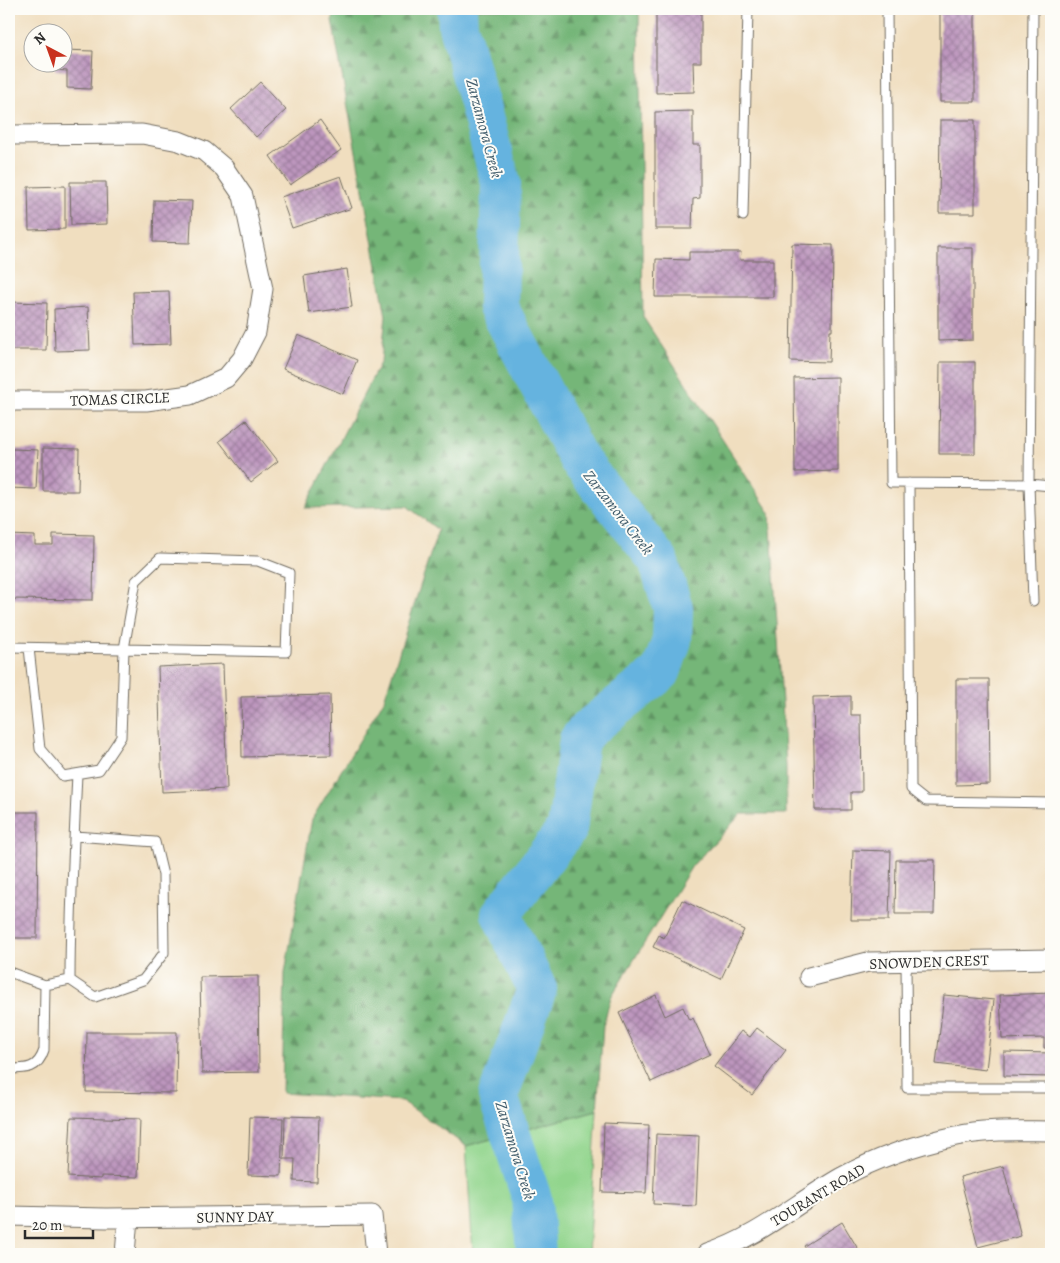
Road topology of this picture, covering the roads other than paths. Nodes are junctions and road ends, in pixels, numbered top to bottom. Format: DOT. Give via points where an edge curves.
graph roads {
  1 [pos="748,9"];
  2 [pos="887,9"];
  3 [pos="1033,9"];
  4 [pos="9,135"];
  5 [pos="743,216"];
  6 [pos="9,401"];
  7 [pos="910,483"];
  8 [pos="1029,484"];
  9 [pos="1051,486"];
  10 [pos="1033,601"];
  11 [pos="9,647"];
  12 [pos="29,648"];
  13 [pos="124,649"];
  14 [pos="76,774"];
  15 [pos="1051,803"];
  16 [pos="75,836"];
  17 [pos="1051,959"];
  18 [pos="906,961"];
  19 [pos="9,972"];
  20 [pos="809,977"];
  21 [pos="70,980"];
  22 [pos="45,985"];
  23 [pos="9,1069"];
  24 [pos="1051,1088"];
  25 [pos="1051,1131"];
  26 [pos="9,1216"];
  27 [pos="128,1218"];
  28 [pos="125,1254"];
  29 [pos="376,1254"];
  30 [pos="707,1254"];
  1 -- 5 [label="lane"];
  2 -- 7 [label="lane" via="891,483"];
  3 -- 8 [label="lane"];
  4 -- 6 [label="street, TOMAS CIRCLE" via="142,134 179,141 204,151 224,168 243,196 263,289 256,332 242,360 226,378 190,395 146,400"];
  7 -- 8 [label="lane"];
  7 -- 15 [label="lane" via="911,789 926,801"];
  8 -- 9 [label="lane"];
  8 -- 10 [label="lane"];
  11 -- 12 [label="lane"];
  12 -- 13 [label="lane"];
  12 -- 14 [label="lane" via="40,749 63,776"];
  13 -- 13 [label="lane" via="286,652 289,573 258,561 160,558 136,581"];
  13 -- 14 [label="lane" via="121,737 99,770"];
  14 -- 16 [label="lane"];
  16 -- 21 [label="lane"];
  16 -- 21 [label="lane" via="155,842 163,875 164,953 143,980 95,997"];
  17 -- 18 [label="street, SNOWDEN CREST"];
  18 -- 20 [label="street, SNOWDEN CREST" via="868,962"];
  18 -- 24 [label="lane" via="907,1088"];
  19 -- 22 [label="lane"];
  21 -- 22 [label="lane"];
  22 -- 23 [label="lane" via="44,1050 41,1059 35,1066"];
  25 -- 30 [label="street, TOURANT ROAD" via="1003,1131 957,1136 886,1156 842,1177 757,1233"];
  26 -- 27 [label="street, SUNNY DAY"];
  27 -- 28 [label="street"];
  27 -- 29 [label="street, SUNNY DAY" via="372,1215"];
}
